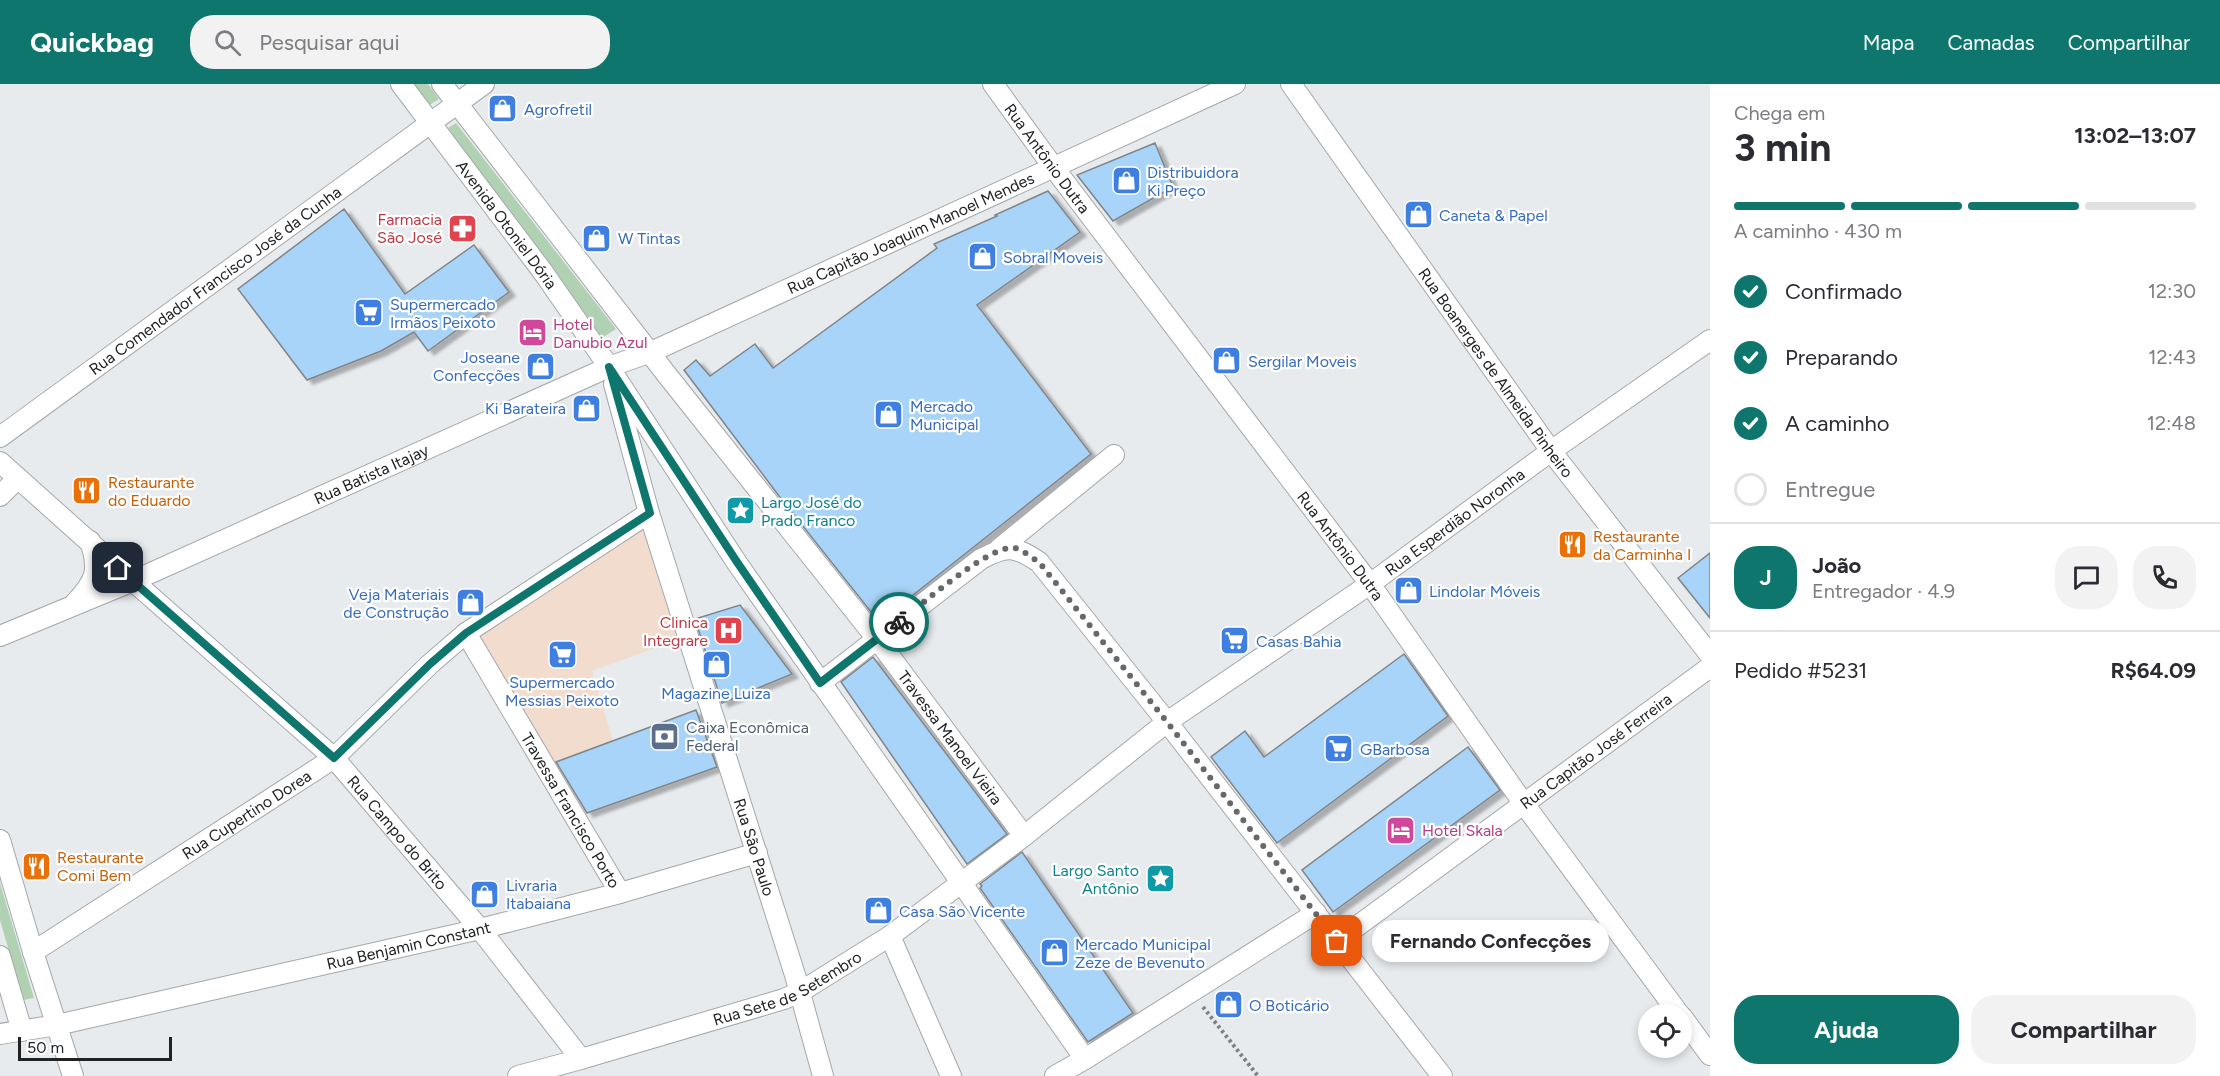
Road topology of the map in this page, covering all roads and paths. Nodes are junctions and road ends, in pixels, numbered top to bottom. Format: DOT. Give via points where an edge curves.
graph roads {
  1 [pos="401,84"];
  2 [pos="442,84"];
  3 [pos="484,84"];
  4 [pos="993,84"];
  5 [pos="1235,84"];
  6 [pos="1291,84"];
  7 [pos="457,104"];
  8 [pos="430,124"];
  9 [pos="1054,168"];
  10 [pos="1710,340"];
  11 [pos="651,352"];
  12 [pos="609,367"];
  13 [pos="0,437"];
  14 [pos="1551,452"];
  15 [pos="1114,455"];
  16 [pos="0,462"];
  17 [pos="18,478"];
  18 [pos="0,496"];
  19 [pos="650,513"];
  20 [pos="90,541"];
  21 [pos="1007,549"];
  22 [pos="133,581"];
  23 [pos="1370,584"];
  24 [pos="73,605"];
  25 [pos="466,633"];
  26 [pos="0,636"];
  27 [pos="877,639"];
  28 [pos="1710,655"];
  29 [pos="1710,667"];
  30 [pos="820,683"];
  31 [pos="1167,722"];
  32 [pos="334,758"];
  33 [pos="1524,804"];
  34 [pos="1024,836"];
  35 [pos="0,840"];
  36 [pos="757,853"];
  37 [pos="960,882"];
  38 [pos="620,893"];
  39 [pos="1316,913"];
  40 [pos="480,929"];
  41 [pos="890,936"];
  42 [pos="1337,941"];
  43 [pos="33,952"];
  44 [pos="0,956"];
  45 [pos="801,992"];
  46 [pos="1191,992"];
  47 [pos="1671,1004"];
  48 [pos="57,1025"];
  49 [pos="22,1031"];
  50 [pos="1692,1032"];
  51 [pos="0,1034"];
  52 [pos="1710,1055"];
  53 [pos="581,1059"];
  54 [pos="1085,1059"];
  55 [pos="73,1076"];
  56 [pos="518,1076"];
  57 [pos="823,1076"];
  58 [pos="951,1076"];
  59 [pos="1055,1076"];
  60 [pos="1258,1076"];
  61 [pos="1442,1076"];
  1 -- 8 [label="street, Avenida Otoniel Dória"];
  2 -- 7 [label="street, Avenida Otoniel Dória"];
  3 -- 7 [label="street, Rua Comendador Francisco José da Cunha"];
  4 -- 9 [label="street, Rua Antônio Dutra"];
  5 -- 9 [label="street, Rua Capitão Joaquim Manoel Mendes"];
  6 -- 14 [label="street, Rua Boanerges de Almeida Pinheiro"];
  7 -- 8 [label="street, Rua Comendador Francisco José da Cunha"];
  7 -- 11 [label="street, Avenida Otoniel Dória"];
  8 -- 12 [label="street, Avenida Otoniel Dória" via="543,272"];
  8 -- 13 [label="street, Rua Comendador Francisco José da Cunha"];
  9 -- 11 [label="street, Rua Capitão Joaquim Manoel Mendes"];
  9 -- 23 [label="street, Rua Antônio Dutra"];
  10 -- 14 [label="street, Rua Esperdião Noronha"];
  11 -- 12 [label="street, Rua Capitão Joaquim Manoel Mendes"];
  11 -- 27 [label="street, Avenida Otoniel Dória"];
  12 -- 19 [label="street, Rua São Paulo"];
  12 -- 22 [label="street, Rua Batista Itajay"];
  12 -- 30 [label="street, Avenida Otoniel Dória"];
  14 -- 23 [label="street, Rua Esperdião Noronha"];
  14 -- 28 [label="street, Rua Boanerges de Almeida Pinheiro"];
  15 -- 21 [label="street"];
  16 -- 17 [label="street, Rua Campo do Brito"];
  17 -- 18 [label="street"];
  17 -- 20 [label="street, Rua Campo do Brito"];
  19 -- 25 [label="street, Rua Cupertino Dorea"];
  19 -- 36 [label="street, Rua São Paulo"];
  20 -- 22 [label="street, Rua Campo do Brito"];
  20 -- 24 [label="street" via="95,576"];
  21 -- 27 [label="street" via="981,559"];
  21 -- 31 [label="street" via="1039,562"];
  22 -- 24 [label="street, Rua Batista Itajay"];
  22 -- 32 [label="street, Rua Campo do Brito"];
  23 -- 31 [label="street, Rua Esperdião Noronha"];
  23 -- 33 [label="street, Rua Antônio Dutra"];
  24 -- 26 [label="street, Rua Batista Itajay"];
  25 -- 32 [label="street, Rua Cupertino Dorea"];
  25 -- 38 [label="street, Travessa Francisco Porto"];
  27 -- 30 [label="street"];
  27 -- 34 [label="street, Travessa Manoel Vieira"];
  29 -- 33 [label="street, Rua Capitão José Ferreira"];
  30 -- 37 [label="street, Avenida Otoniel Dória"];
  31 -- 34 [label="street"];
  31 -- 39 [label="street"];
  32 -- 40 [label="street, Rua Campo do Brito"];
  32 -- 43 [label="street, Rua Cupertino Dorea"];
  33 -- 42 [label="street, Rua Capitão José Ferreira"];
  33 -- 47 [label="street, Rua Antônio Dutra"];
  34 -- 37 [label="street, Rua Sete de Setembro"];
  35 -- 43 [label="street"];
  36 -- 38 [label="street, Rua Benjamin Constant"];
  36 -- 45 [label="street, Rua São Paulo"];
  37 -- 41 [label="street, Rua Sete de Setembro"];
  37 -- 54 [label="street, Avenida Otoniel Dória"];
  38 -- 40 [label="street, Rua Benjamin Constant"];
  39 -- 42 [label="street"];
  39 -- 46 [label="street"];
  40 -- 48 [label="street, Rua Benjamin Constant"];
  40 -- 53 [label="street, Rua Campo do Brito"];
  41 -- 45 [label="street, Rua Sete de Setembro"];
  41 -- 58 [label="street"];
  42 -- 61 [label="street"];
  43 -- 48 [label="street"];
  44 -- 49 [label="street"];
  45 -- 53 [label="street, Rua Sete de Setembro"];
  45 -- 57 [label="street, Rua São Paulo"];
  46 -- 54 [label="street"];
  46 -- 60 [label="path"];
  48 -- 49 [label="street, Rua Benjamin Constant"];
  48 -- 55 [label="street"];
  49 -- 51 [label="street, Rua Benjamin Constant"];
  50 -- 52 [label="street, Rua Antônio Dutra"];
  53 -- 56 [label="street, Rua Sete de Setembro"];
  54 -- 59 [label="street"];
}
